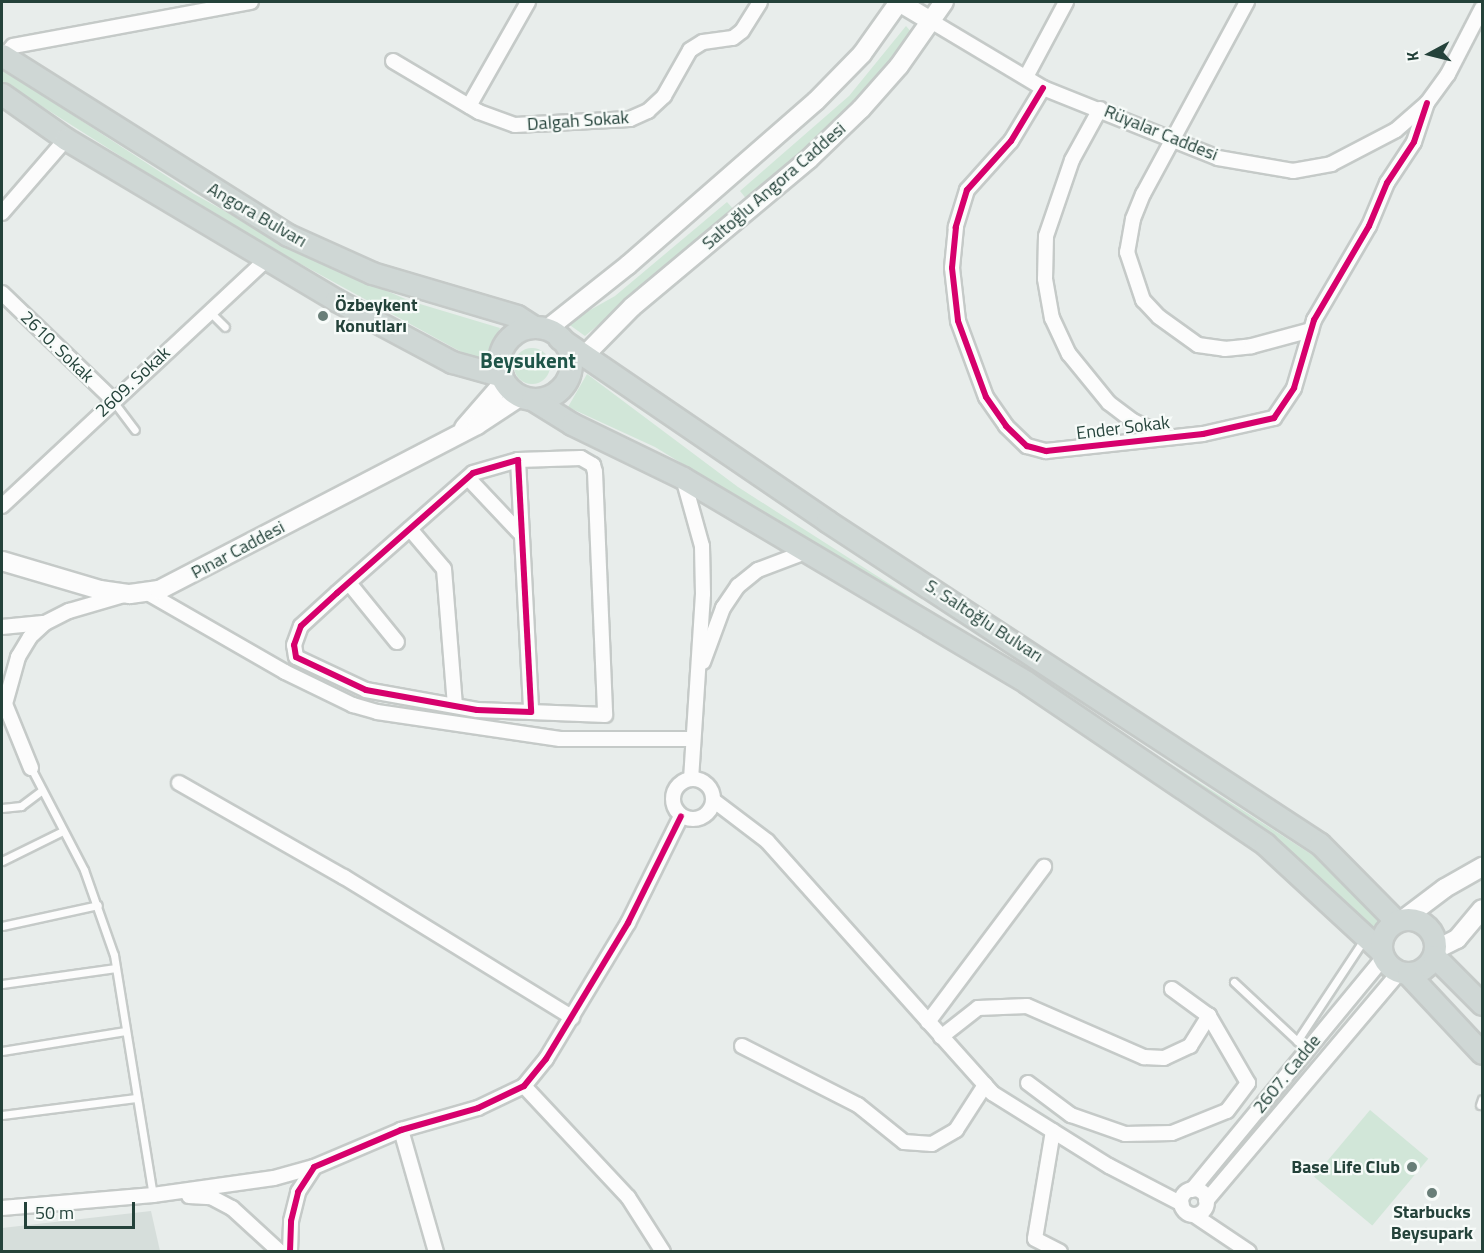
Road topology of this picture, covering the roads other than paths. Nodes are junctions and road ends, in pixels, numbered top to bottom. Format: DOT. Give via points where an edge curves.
graph roads {
  1 [pos="251,2"];
  2 [pos="528,2"];
  3 [pos="760,2"];
  4 [pos="898,2"];
  5 [pos="944,2"];
  6 [pos="1066,2"];
  7 [pos="1246,2"];
  8 [pos="1482,8"];
  9 [pos="931,21"];
  10 [pos="3,56"];
  11 [pos="393,61"];
  12 [pos="1026,77"];
  13 [pos="1043,88"];
  14 [pos="2,94"];
  15 [pos="1427,103"];
  16 [pos="469,106"];
  17 [pos="1100,109"];
  18 [pos="66,139"];
  19 [pos="1170,139"];
  20 [pos="2,213"];
  21 [pos="266,260"];
  22 [pos="2,293"];
  23 [pos="209,310"];
  24 [pos="225,327"];
  25 [pos="1311,330"];
  26 [pos="547,331"];
  27 [pos="586,354"];
  28 [pos="503,379"];
  29 [pos="526,398"];
  30 [pos="113,400"];
  31 [pos="135,430"];
  32 [pos="459,434"];
  33 [pos="1168,437"];
  34 [pos="518,460"];
  35 [pos="468,478"];
  36 [pos="683,478"];
  37 [pos="2,506"];
  38 [pos="410,529"];
  39 [pos="521,534"];
  40 [pos="809,551"];
  41 [pos="2,561"];
  42 [pos="348,583"];
  43 [pos="138,593"];
  44 [pos="45,623"];
  45 [pos="2,627"];
  46 [pos="398,642"];
  47 [pos="296,657"];
  48 [pos="285,672"];
  49 [pos="698,678"];
  50 [pos="3,703"];
  51 [pos="455,706"];
  52 [pos="531,712"];
  53 [pos="691,739"];
  54 [pos="32,768"];
  55 [pos="691,779"];
  56 [pos="179,783"];
  57 [pos="41,791"];
  58 [pos="713,800"];
  59 [pos="2,808"];
  60 [pos="681,816"];
  61 [pos="63,831"];
  62 [pos="2,861"];
  63 [pos="1044,867"];
  64 [pos="1482,867"];
  65 [pos="98,905"];
  66 [pos="1482,909"];
  67 [pos="1400,920"];
  68 [pos="2,926"];
  69 [pos="1376,949"];
  70 [pos="1435,953"];
  71 [pos="116,968"];
  72 [pos="1404,973"];
  73 [pos="1234,982"];
  74 [pos="2,984"];
  75 [pos="1172,989"];
  76 [pos="1482,1004"];
  77 [pos="1209,1016"];
  78 [pos="572,1017"];
  79 [pos="928,1022"];
  80 [pos="125,1030"];
  81 [pos="942,1037"];
  82 [pos="1302,1045"];
  83 [pos="742,1046"];
  84 [pos="2,1051"];
  85 [pos="1482,1053"];
  86 [pos="1323,1063"];
  87 [pos="1028,1083"];
  88 [pos="985,1084"];
  89 [pos="524,1086"];
  90 [pos="135,1098"];
  91 [pos="2,1115"];
  92 [pos="401,1130"];
  93 [pos="1053,1131"];
  94 [pos="314,1167"];
  95 [pos="153,1195"];
  96 [pos="1186,1196"];
  97 [pos="2,1208"];
  98 [pos="1202,1208"];
  99 [pos="280,1251"];
  100 [pos="290,1251"];
  101 [pos="436,1251"];
  102 [pos="663,1251"];
  103 [pos="1060,1251"];
  104 [pos="1249,1251"];
  1 -- 10 [label="street" via="13,46"];
  2 -- 16 [label="street"];
  3 -- 16 [label="street, Dalgah Sokak" via="733,38 703,42 690,50 664,96 648,111 630,119 515,125"];
  4 -- 9 [label="street"];
  4 -- 26 [label="street, Saltoğlu Angora Caddesi" via="862,54 808,109"];
  5 -- 9 [label="street, Saltoğlu Angora Caddesi"];
  6 -- 12 [label="street"];
  7 -- 19 [label="street"];
  8 -- 15 [label="street, Rüyalar Caddesi" via="1448,74"];
  9 -- 12 [label="street, Rüyalar Caddesi"];
  9 -- 27 [label="street, Saltoğlu Angora Caddesi" via="861,109 809,159 632,307"];
  10 -- 26 [label="main road, Angora Bulvarı" via="288,234 372,273 518,316"];
  11 -- 16 [label="street, Dalgah Sokak"];
  12 -- 13 [label="street, Rüyalar Caddesi"];
  13 -- 17 [label="street, Rüyalar Caddesi"];
  13 -- 33 [label="street, Ender Sokak" via="1011,141 967,190 956,227 952,268 958,321 986,397 1006,426 1027,446 1046,451"];
  14 -- 18 [label="main road, Angora Bulvarı"];
  15 -- 19 [label="street, Rüyalar Caddesi" via="1396,130 1331,164 1293,171 1218,158"];
  15 -- 25 [label="street, Ender Sokak" via="1414,142 1387,183 1369,226 1326,294"];
  17 -- 19 [label="street, Rüyalar Caddesi"];
  17 -- 33 [label="street" via="1072,160 1046,236 1045,279 1052,318 1069,354 1109,403 1132,421"];
  18 -- 20 [label="street"];
  18 -- 21 [label="main road, Angora Bulvarı"];
  19 -- 25 [label="street" via="1133,219 1127,252 1143,300 1178,332 1226,350"];
  21 -- 23 [label="street, 2609. Sokak"];
  21 -- 28 [label="main road, Angora Bulvarı" via="452,362"];
  22 -- 30 [label="street, 2610. Sokak"];
  23 -- 24 [label="lane"];
  23 -- 30 [label="street, 2609. Sokak"];
  25 -- 33 [label="street, Ender Sokak" via="1294,388 1274,418 1203,434"];
  26 -- 27 [label="main road, S. Saltoğlu Bulvarı"];
  26 -- 28 [label="main road" via="517,332 505,344 499,360"];
  26 -- 29 [label="main road" via="570,356 567,380 549,397"];
  27 -- 67 [label="main road, S. Saltoğlu Bulvarı" via="817,514 1320,844"];
  28 -- 29 [label="main road"];
  28 -- 32 [label="street, Pınar Caddesi"];
  29 -- 32 [label="street, Pınar Caddesi"];
  29 -- 36 [label="main road, S. Saltoğlu Bulvarı"];
  30 -- 31 [label="lane"];
  30 -- 37 [label="street, 2609. Sokak"];
  32 -- 43 [label="street, Pınar Caddesi" via="172,585"];
  34 -- 35 [label="street"];
  34 -- 39 [label="street"];
  34 -- 52 [label="street" via="581,458 595,472 605,715"];
  35 -- 38 [label="street"];
  35 -- 39 [label="street"];
  36 -- 40 [label="main road, S. Saltoğlu Bulvarı"];
  36 -- 49 [label="street" via="702,546"];
  38 -- 42 [label="street"];
  38 -- 51 [label="street" via="444,569"];
  39 -- 52 [label="street"];
  40 -- 49 [label="street" via="758,570 738,586 723,608"];
  40 -- 69 [label="main road, S. Saltoğlu Bulvarı" via="1026,682 1265,844"];
  41 -- 43 [label="street, Pınar Caddesi" via="100,590"];
  42 -- 46 [label="street"];
  42 -- 47 [label="street" via="301,626 294,645"];
  43 -- 44 [label="street" via="69,611"];
  43 -- 48 [label="street"];
  44 -- 45 [label="street"];
  44 -- 50 [label="street" via="30,637 18,657"];
  47 -- 48 [label="street"];
  47 -- 51 [label="street" via="366,690"];
  48 -- 53 [label="street" via="353,705 404,717 561,739"];
  49 -- 53 [label="street"];
  50 -- 54 [label="street"];
  51 -- 52 [label="street"];
  53 -- 55 [label="street"];
  54 -- 57 [label="lane"];
  55 -- 58 [label="street" via="709,787"];
  55 -- 60 [label="street" via="678,785 672,798"];
  56 -- 78 [label="street" via="344,877"];
  57 -- 59 [label="lane" via="21,806"];
  57 -- 61 [label="lane"];
  58 -- 60 [label="street" via="705,816 693,820"];
  58 -- 79 [label="street" via="767,841"];
  60 -- 78 [label="street" via="627,923"];
  61 -- 62 [label="lane"];
  61 -- 65 [label="lane"];
  63 -- 79 [label="street"];
  64 -- 67 [label="street"];
  65 -- 68 [label="lane"];
  65 -- 71 [label="lane"];
  66 -- 70 [label="street" via="1457,939"];
  67 -- 69 [label="main road" via="1383,933"];
  67 -- 70 [label="main road, S. Saltoğlu Bulvarı" via="1429,929"];
  69 -- 72 [label="main road, S. Saltoğlu Bulvarı"];
  69 -- 82 [label="street, 2607. Cadde"];
  69 -- 82 [label="lane"];
  70 -- 72 [label="main road" via="1424,969"];
  70 -- 76 [label="main road, S. Saltoğlu Bulvarı"];
  71 -- 74 [label="lane"];
  71 -- 80 [label="lane"];
  72 -- 85 [label="main road, S. Saltoğlu Bulvarı"];
  72 -- 86 [label="street, 2607. Cadde"];
  73 -- 82 [label="lane"];
  75 -- 77 [label="street"];
  77 -- 81 [label="street" via="1190,1046 1164,1058 1144,1057 1027,1006 978,1008"];
  77 -- 87 [label="street" via="1248,1083 1227,1111 1172,1133 1125,1134 1103,1127 1071,1115"];
  78 -- 89 [label="street"];
  79 -- 81 [label="street"];
  80 -- 84 [label="lane"];
  80 -- 90 [label="lane"];
  81 -- 88 [label="street"];
  82 -- 86 [label="street"];
  82 -- 96 [label="street, 2607. Cadde"];
  83 -- 88 [label="street" via="858,1105 904,1142 932,1144 956,1130"];
  86 -- 98 [label="street, 2607. Cadde"];
  88 -- 93 [label="street"];
  89 -- 92 [label="street" via="478,1108"];
  89 -- 102 [label="street" via="628,1197"];
  90 -- 91 [label="lane"];
  90 -- 95 [label="lane"];
  92 -- 94 [label="street"];
  92 -- 101 [label="street"];
  93 -- 96 [label="street" via="1109,1166 1158,1189 1174,1187"];
  93 -- 103 [label="street" via="1035,1239"];
  94 -- 95 [label="street" via="274,1178"];
  94 -- 100 [label="street" via="298,1192 291,1221"];
  95 -- 97 [label="street"];
  95 -- 99 [label="street" via="211,1197 232,1208"];
  96 -- 98 [label="street"];
  96 -- 98 [label="street" via="1203,1194"];
  98 -- 104 [label="street" via="1218,1228"];
}
